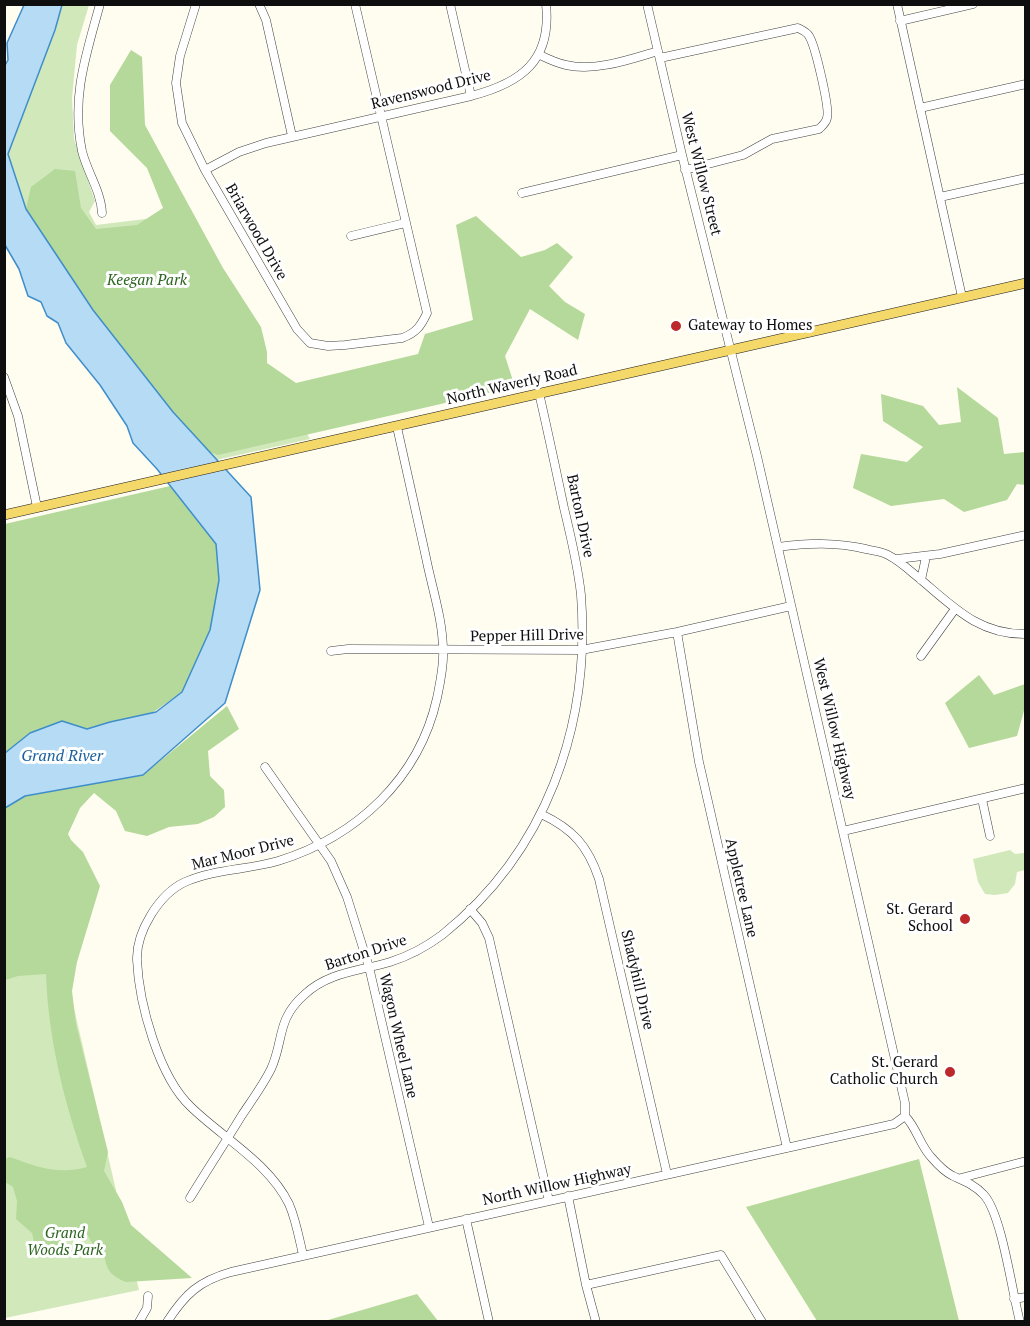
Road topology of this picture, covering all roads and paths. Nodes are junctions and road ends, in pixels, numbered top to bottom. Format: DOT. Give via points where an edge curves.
graph roads {
  1 [pos="100,4"];
  2 [pos="196,4"];
  3 [pos="259,4"];
  4 [pos="355,4"];
  5 [pos="450,4"];
  6 [pos="546,4"];
  7 [pos="647,4"];
  8 [pos="897,4"];
  9 [pos="974,4"];
  10 [pos="900,21"];
  11 [pos="659,54"];
  12 [pos="540,55"];
  13 [pos="1026,84"];
  14 [pos="471,96"];
  15 [pos="920,108"];
  16 [pos="380,116"];
  17 [pos="292,136"];
  18 [pos="682,155"];
  19 [pos="205,170"];
  20 [pos="685,170"];
  21 [pos="1026,178"];
  22 [pos="522,193"];
  23 [pos="940,197"];
  24 [pos="102,213"];
  25 [pos="405,223"];
  26 [pos="351,236"];
  27 [pos="1026,283"];
  28 [pos="962,297"];
  29 [pos="730,350"];
  30 [pos="4,377"];
  31 [pos="539,393"];
  32 [pos="397,427"];
  33 [pos="37,507"];
  34 [pos="4,515"];
  35 [pos="1026,535"];
  36 [pos="778,547"];
  37 [pos="926,557"];
  38 [pos="897,559"];
  39 [pos="921,580"];
  40 [pos="791,606"];
  41 [pos="955,609"];
  42 [pos="677,632"];
  43 [pos="1026,634"];
  44 [pos="581,650"];
  45 [pos="331,651"];
  46 [pos="443,651"];
  47 [pos="921,656"];
  48 [pos="265,767"];
  49 [pos="1026,788"];
  50 [pos="982,799"];
  51 [pos="542,814"];
  52 [pos="843,831"];
  53 [pos="990,836"];
  54 [pos="321,844"];
  55 [pos="470,909"];
  56 [pos="369,967"];
  57 [pos="905,1116"];
  58 [pos="228,1138"];
  59 [pos="787,1148"];
  60 [pos="1026,1161"];
  61 [pos="667,1174"];
  62 [pos="961,1178"];
  63 [pos="567,1196"];
  64 [pos="190,1198"];
  65 [pos="549,1201"];
  66 [pos="466,1219"];
  67 [pos="429,1227"];
  68 [pos="303,1255"];
  69 [pos="586,1285"];
  70 [pos="148,1296"];
  71 [pos="1026,1297"];
  72 [pos="1014,1299"];
  73 [pos="139,1322"];
  74 [pos="167,1322"];
  75 [pos="489,1322"];
  76 [pos="597,1322"];
  77 [pos="762,1322"];
  78 [pos="1020,1322"];
  1 -- 24 [label="street" via="81,72 78,117 82,153 100,196"];
  2 -- 19 [label="street, Briarwood Drive" via="176,83 182,123"];
  3 -- 17 [label="street"];
  4 -- 16 [label="street"];
  5 -- 14 [label="street"];
  6 -- 12 [label="street"];
  7 -- 11 [label="street, West Willow Street"];
  8 -- 10 [label="street"];
  9 -- 10 [label="street"];
  10 -- 15 [label="street"];
  11 -- 12 [label="street" via="583,67 568,66"];
  11 -- 18 [label="street, West Willow Street"];
  11 -- 20 [label="street" via="798,28 804,30 813,45 827,104 827,120 819,129 772,140 744,155"];
  12 -- 14 [label="street, Ravenswood Drive" via="511,81"];
  13 -- 15 [label="street"];
  14 -- 16 [label="street, Ravenswood Drive"];
  15 -- 23 [label="street"];
  16 -- 17 [label="street, Ravenswood Drive"];
  16 -- 25 [label="street"];
  17 -- 19 [label="street, Ravenswood Drive" via="238,152"];
  18 -- 20 [label="street, West Willow Street"];
  18 -- 22 [label="street"];
  19 -- 25 [label="street, Briarwood Drive" via="297,329 310,343 328,346 402,338 414,334 421,326 427,313"];
  20 -- 29 [label="street, West Willow Street"];
  21 -- 23 [label="street"];
  23 -- 28 [label="street"];
  25 -- 26 [label="street"];
  27 -- 28 [label="main road, North Waverly Road"];
  28 -- 29 [label="main road, North Waverly Road"];
  29 -- 31 [label="main road, North Waverly Road"];
  29 -- 36 [label="street, West Willow Highway"];
  30 -- 33 [label="street" via="20,424"];
  31 -- 32 [label="main road, North Waverly Road"];
  31 -- 44 [label="street, Barton Drive" via="578,572"];
  32 -- 33 [label="main road, North Waverly Road"];
  32 -- 46 [label="street, Mar Moor Drive"];
  33 -- 34 [label="main road, North Waverly Road"];
  35 -- 37 [label="street"];
  36 -- 38 [label="street" via="838,543"];
  36 -- 40 [label="street, West Willow Highway"];
  37 -- 38 [label="street"];
  37 -- 39 [label="street"];
  38 -- 39 [label="street"];
  39 -- 41 [label="street"];
  40 -- 42 [label="street, Pepper Hill Drive"];
  40 -- 52 [label="street, West Willow Highway"];
  41 -- 43 [label="street" via="1001,633"];
  41 -- 47 [label="street"];
  42 -- 44 [label="street, Pepper Hill Drive"];
  42 -- 59 [label="street, Appletree Lane" via="699,762"];
  44 -- 46 [label="street, Pepper Hill Drive"];
  44 -- 51 [label="street, Barton Drive" via="574,721 562,767"];
  45 -- 46 [label="street, Pepper Hill Drive"];
  46 -- 54 [label="street, Mar Moor Drive" via="434,712 407,770 377,805"];
  48 -- 54 [label="street, Wagon Wheel Lane"];
  49 -- 50 [label="street"];
  50 -- 52 [label="street"];
  50 -- 53 [label="street"];
  51 -- 55 [label="street, Barton Drive" via="510,864"];
  51 -- 61 [label="street, Shadyhill Drive" via="579,840 597,872"];
  52 -- 57 [label="street, West Willow Highway"];
  54 -- 56 [label="street, Wagon Wheel Lane" via="347,897"];
  54 -- 58 [label="street, Mar Moor Drive" via="280,860 183,883 166,895 139,941 139,978 163,1067 190,1106"];
  55 -- 56 [label="street, Barton Drive" via="417,951"];
  55 -- 65 [label="street" via="489,938"];
  56 -- 58 [label="street, Barton Drive" via="327,979 303,995 281,1029 270,1069"];
  56 -- 67 [label="street, Wagon Wheel Lane"];
  57 -- 59 [label="street, North Willow Highway" via="894,1124"];
  57 -- 62 [label="street" via="928,1154 943,1169"];
  58 -- 64 [label="street, Barton Drive"];
  58 -- 68 [label="street, Mar Moor Drive" via="267,1174 288,1201"];
  59 -- 61 [label="street, North Willow Highway"];
  60 -- 62 [label="street"];
  61 -- 63 [label="street, North Willow Highway"];
  62 -- 72 [label="street" via="976,1187 992,1206"];
  63 -- 65 [label="street, North Willow Highway"];
  63 -- 69 [label="street"];
  65 -- 66 [label="street, North Willow Highway"];
  66 -- 67 [label="street, North Willow Highway"];
  66 -- 75 [label="street"];
  67 -- 68 [label="street, North Willow Highway"];
  68 -- 74 [label="street, North Willow Highway" via="200,1283"];
  69 -- 76 [label="street"];
  69 -- 77 [label="street" via="721,1255"];
  70 -- 73 [label="street"];
  71 -- 72 [label="street"];
  72 -- 78 [label="street"];
}
